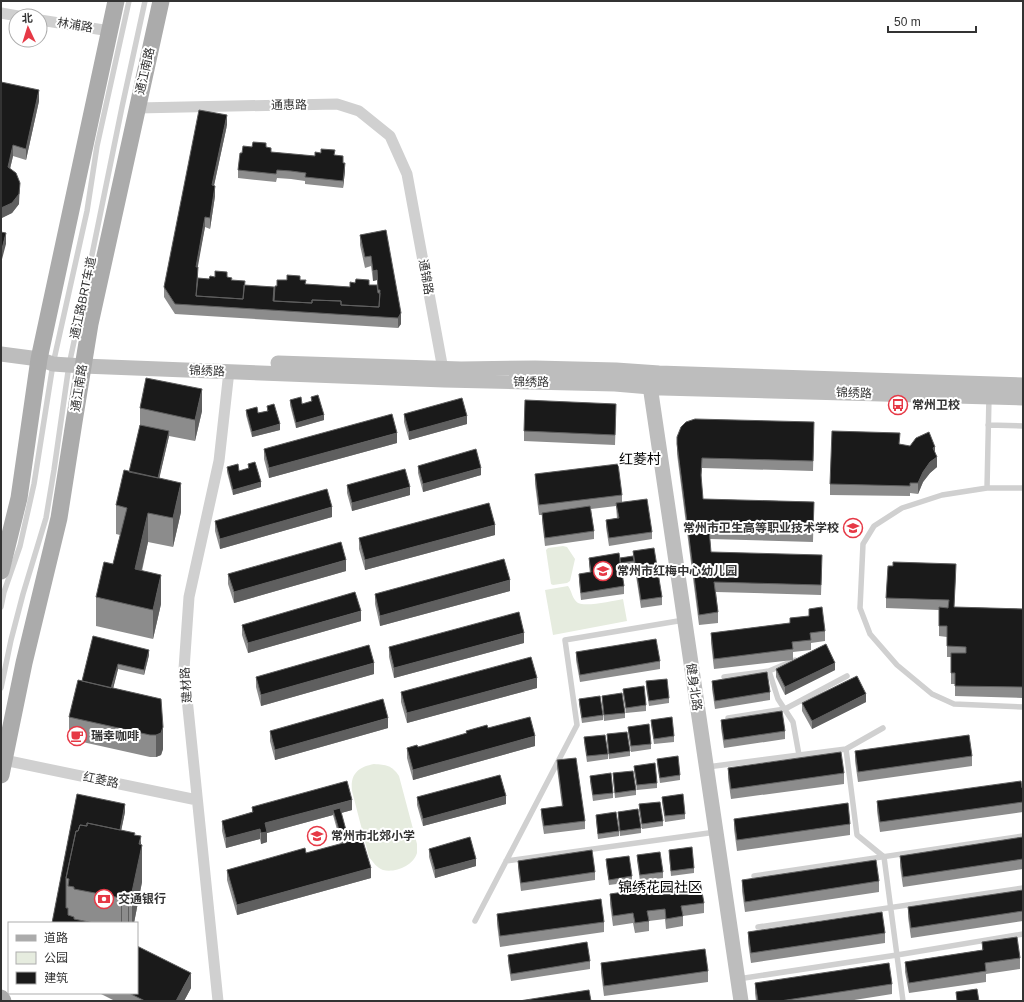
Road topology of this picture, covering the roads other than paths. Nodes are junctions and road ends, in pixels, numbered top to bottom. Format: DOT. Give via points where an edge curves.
graph roads {
  1 [pos="116,1"];
  2 [pos="129,1"];
  3 [pos="145,1"];
  4 [pos="161,1"];
  5 [pos="48,21"];
  6 [pos="110,31"];
  7 [pos="137,108"];
  8 [pos="407,174"];
  9 [pos="1,354"];
  10 [pos="49,360"];
  11 [pos="77,361"];
  12 [pos="229,372"];
  13 [pos="443,374"];
  14 [pos="649,380"];
  15 [pos="1023,385"];
  16 [pos="989,397"];
  17 [pos="1023,398"];
  18 [pos="988,425"];
  19 [pos="1023,426"];
  20 [pos="987,488"];
  21 [pos="1023,488"];
  22 [pos="1,571"];
  23 [pos="1,607"];
  24 [pos="685,620"];
  25 [pos="798,659"];
  26 [pos="769,671"];
  27 [pos="848,676"];
  28 [pos="724,677"];
  29 [pos="1,688"];
  30 [pos="1023,707"];
  31 [pos="785,709"];
  32 [pos="728,718"];
  33 [pos="882,728"];
  34 [pos="846,749"];
  35 [pos="799,755"];
  36 [pos="706,767"];
  37 [pos="3,768"];
  38 [pos="198,800"];
  39 [pos="716,832"];
  40 [pos="1023,836"];
  41 [pos="884,857"];
  42 [pos="506,861"];
  43 [pos="754,876"];
  44 [pos="1023,888"];
  45 [pos="891,907"];
  46 [pos="475,921"];
  47 [pos="758,927"];
  48 [pos="1023,934"];
  49 [pos="897,955"];
  50 [pos="738,979"];
  51 [pos="1,998"];
  52 [pos="3,1001"];
  53 [pos="218,1001"];
  54 [pos="741,1001"];
  55 [pos="903,1001"];
  1 -- 6 [label="main road"];
  2 -- 10 [label="lane, 通江路BRT车道" via="97,146 87,211"];
  3 -- 11 [label="lane, 通江路BRT车道" via="83,301"];
  4 -- 7 [label="main road, 通江南路"];
  5 -- 6 [label="street, 林浦路"];
  6 -- 10 [label="main road"];
  7 -- 8 [label="street, 通惠路" via="337,104 359,111 390,136"];
  7 -- 11 [label="main road, 通江南路" via="90,324"];
  8 -- 13 [label="street, 通锦路"];
  9 -- 10 [label="street, 锦绣路"];
  10 -- 11 [label="street, 锦绣路"];
  10 -- 22 [label="main road"];
  10 -- 23 [label="lane, 通江路BRT车道" via="34,484 20,546"];
  11 -- 12 [label="street, 锦绣路"];
  11 -- 13 [label="street, 锦绣路"];
  11 -- 29 [label="lane, 通江路BRT车道" via="46,518 23,594"];
  11 -- 37 [label="main road, 通江南路" via="59,518 24,663"];
  12 -- 13 [label="street, 锦绣路"];
  12 -- 38 [label="street, 建材路" via="219,461 189,597 184,669"];
  13 -- 14 [label="street, 锦绣路" via="615,384"];
  14 -- 15 [label="street, 锦绣路"];
  14 -- 16 [label="street, 锦绣路"];
  14 -- 24 [label="street, 健身北路"];
  16 -- 17 [label="street, 锦绣路"];
  16 -- 18 [label="lane"];
  18 -- 19 [label="lane"];
  18 -- 20 [label="lane"];
  20 -- 21 [label="lane"];
  20 -- 30 [label="lane" via="942,495 902,508 874,526 862,544 860,608 870,634 898,665 932,694 954,704"];
  24 -- 36 [label="street, 健身北路"];
  24 -- 42 [label="lane" via="565,640 577,725"];
  25 -- 26 [label="lane"];
  26 -- 28 [label="lane"];
  26 -- 31 [label="lane" via="778,699"];
  27 -- 31 [label="lane"];
  31 -- 32 [label="lane"];
  31 -- 35 [label="lane" via="793,722"];
  33 -- 34 [label="lane"];
  34 -- 35 [label="lane"];
  34 -- 41 [label="lane" via="857,835"];
  35 -- 36 [label="lane"];
  36 -- 39 [label="street, 健身北路"];
  37 -- 38 [label="street, 红菱路"];
  38 -- 53 [label="street, 建材路"];
  39 -- 42 [label="lane"];
  39 -- 50 [label="street, 健身北路"];
  40 -- 41 [label="lane"];
  41 -- 43 [label="lane"];
  41 -- 45 [label="lane"];
  42 -- 46 [label="lane"];
  44 -- 45 [label="lane"];
  45 -- 47 [label="lane"];
  45 -- 49 [label="lane"];
  48 -- 49 [label="lane"];
  49 -- 50 [label="lane"];
  49 -- 55 [label="lane"];
  50 -- 54 [label="street, 健身北路"];
  51 -- 52 [label="main road"];
}
